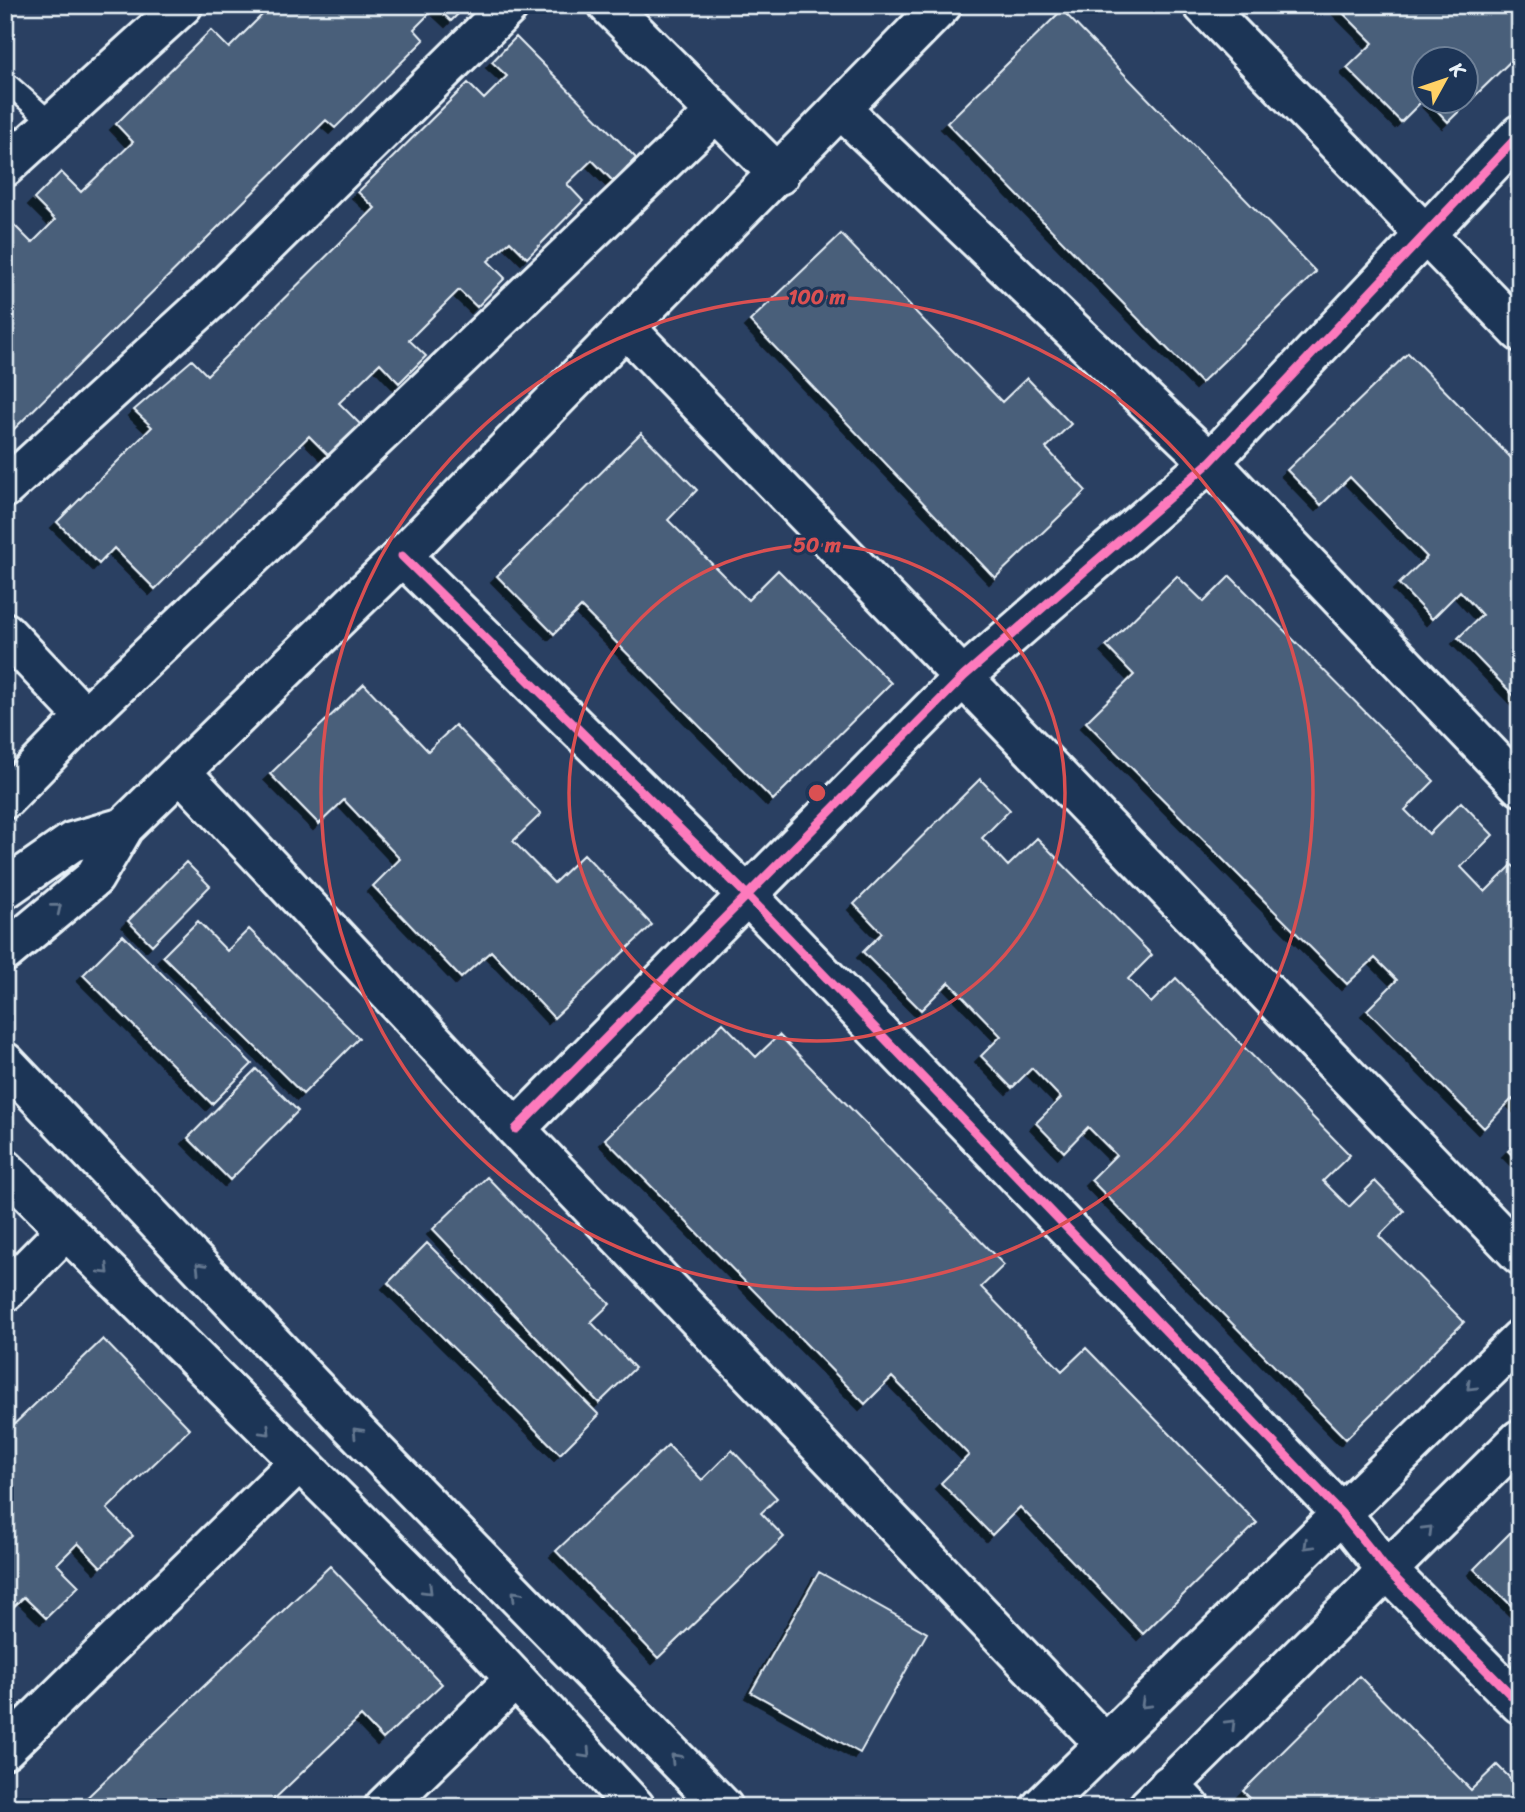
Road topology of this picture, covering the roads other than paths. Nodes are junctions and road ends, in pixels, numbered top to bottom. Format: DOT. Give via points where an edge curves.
graph roads {
  1 [pos="183,5"];
  2 [pos="510,5"];
  3 [pos="608,5"];
  4 [pos="1203,5"];
  5 [pos="941,6"];
  6 [pos="5,81"];
  7 [pos="842,110"];
  8 [pos="716,112"];
  9 [pos="53,124"];
  10 [pos="1520,134"];
  11 [pos="5,167"];
  12 [pos="779,175"];
  13 [pos="1423,234"];
  14 [pos="627,329"];
  15 [pos="1520,332"];
  16 [pos="1210,462"];
  17 [pos="5,488"];
  18 [pos="402,556"];
  19 [pos="5,632"];
  20 [pos="964,676"];
  21 [pos="85,717"];
  22 [pos="181,772"];
  23 [pos="1520,786"];
  24 [pos="5,799"];
  25 [pos="124,827"];
  26 [pos="5,889"];
  27 [pos="747,895"];
  28 [pos="5,952"];
  29 [pos="5,1062"];
  30 [pos="516,1129"];
  31 [pos="5,1169"];
  32 [pos="66,1230"];
  33 [pos="1520,1255"];
  34 [pos="5,1292"];
  35 [pos="1520,1339"];
  36 [pos="1520,1439"];
  37 [pos="298,1463"];
  38 [pos="1341,1513"];
  39 [pos="1387,1570"];
  40 [pos="515,1679"];
  41 [pos="1520,1703"];
  42 [pos="1105,1744"];
  43 [pos="5,1749"];
  44 [pos="1169,1800"];
  45 [pos="384,1807"];
  46 [pos="635,1807"];
  47 [pos="723,1807"];
  48 [pos="1041,1807"];
  1 -- 9 [label="street"];
  2 -- 17 [label="street" via="216,295"];
  3 -- 8 [label="street"];
  4 -- 13 [label="street"];
  5 -- 7 [label="street"];
  6 -- 9 [label="lane"];
  7 -- 12 [label="street"];
  7 -- 16 [label="street"];
  8 -- 12 [label="street"];
  8 -- 21 [label="street"];
  9 -- 11 [label="street"];
  10 -- 13 [label="street"];
  12 -- 14 [label="street"];
  13 -- 15 [label="street"];
  13 -- 16 [label="street"];
  14 -- 18 [label="street"];
  14 -- 20 [label="street"];
  16 -- 20 [label="street"];
  16 -- 23 [label="street"];
  18 -- 22 [label="street"];
  18 -- 27 [label="street"];
  19 -- 21 [label="street"];
  20 -- 27 [label="street"];
  20 -- 33 [label="street"];
  21 -- 24 [label="street"];
  22 -- 25 [label="street"];
  22 -- 30 [label="street"];
  25 -- 26 [label="street" via="72,842"];
  28 -- 25 [label="street, one-way" via="94,878"];
  27 -- 30 [label="street"];
  27 -- 38 [label="street"];
  47 -- 29 [label="street, one-way"];
  30 -- 42 [label="street"];
  31 -- 32 [label="street"];
  32 -- 34 [label="street"];
  32 -- 37 [label="street, one-way"];
  35 -- 38 [label="street, one-way"];
  39 -- 36 [label="street, one-way"];
  37 -- 40 [label="street, one-way"];
  37 -- 43 [label="street"];
  38 -- 39 [label="street"];
  38 -- 42 [label="street, one-way"];
  39 -- 41 [label="street"];
  44 -- 39 [label="street, one-way"];
  40 -- 45 [label="street"];
  40 -- 46 [label="street, one-way"];
  42 -- 48 [label="street"];
}
